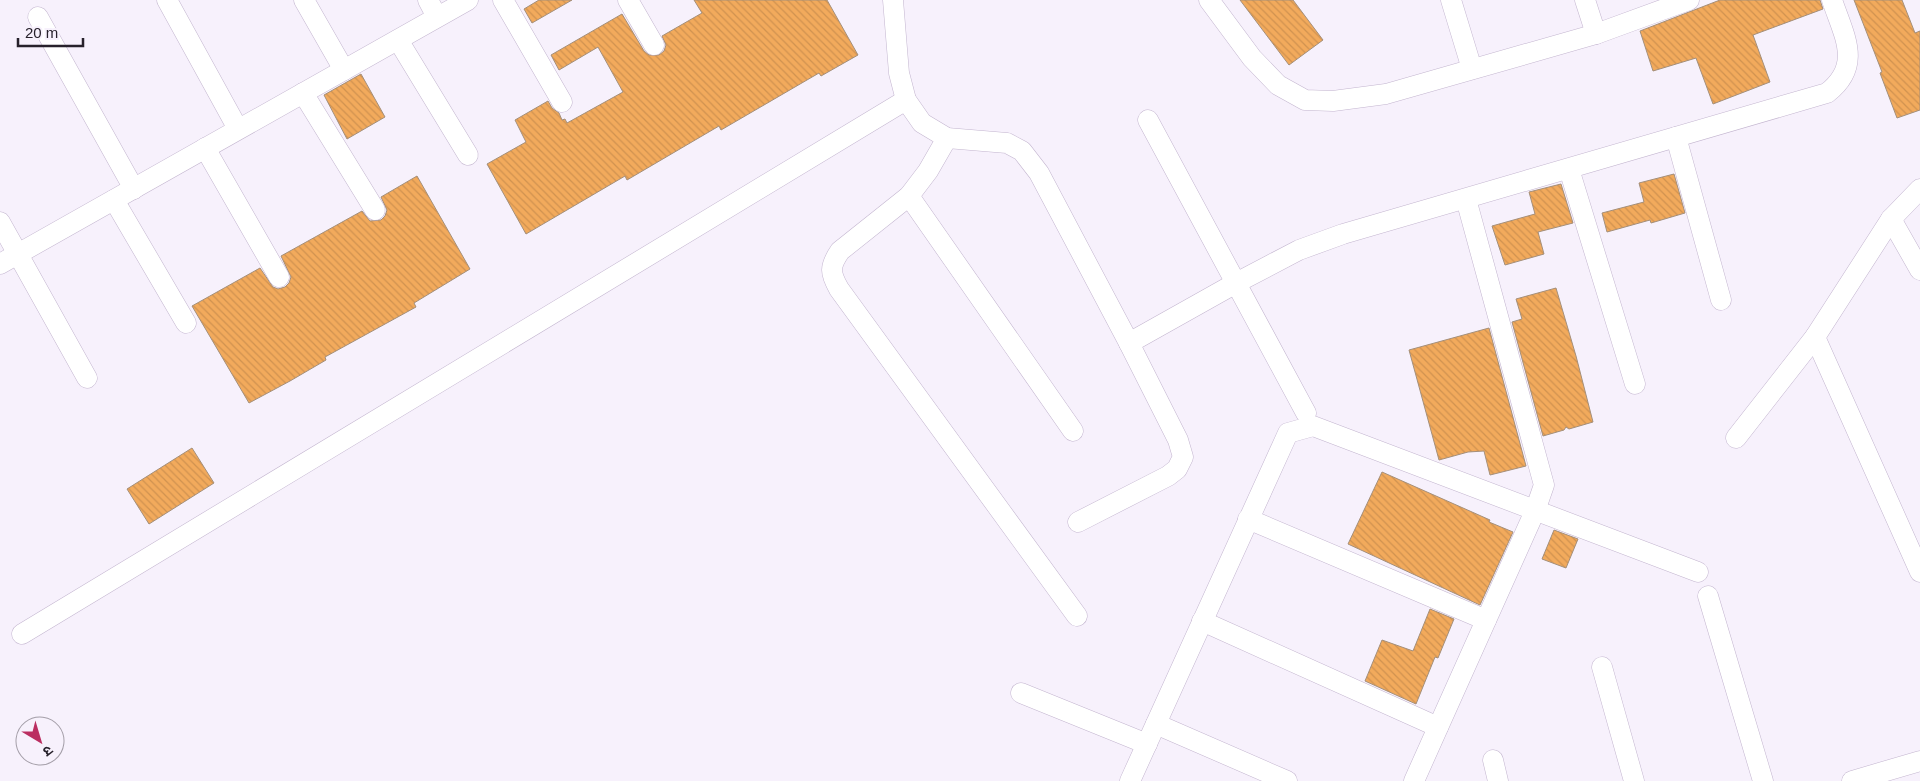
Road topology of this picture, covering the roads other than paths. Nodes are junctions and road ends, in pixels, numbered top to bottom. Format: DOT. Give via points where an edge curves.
graph roads {
  1 [pos="167,0"];
  2 [pos="304,0"];
  3 [pos="468,0"];
  4 [pos="504,0"];
  5 [pos="628,0"];
  6 [pos="893,0"];
  7 [pos="1209,0"];
  8 [pos="1451,0"];
  9 [pos="1586,0"];
  10 [pos="1832,0"];
  11 [pos="1683,1"];
  12 [pos="432,8"];
  13 [pos="38,17"];
  14 [pos="1596,34"];
  15 [pos="398,40"];
  16 [pos="654,45"];
  17 [pos="1472,69"];
  18 [pos="344,70"];
  19 [pos="303,93"];
  20 [pos="906,100"];
  21 [pos="562,102"];
  22 [pos="1148,120"];
  23 [pos="238,130"];
  24 [pos="1676,137"];
  25 [pos="947,138"];
  26 [pos="205,148"];
  27 [pos="468,155"];
  28 [pos="1569,169"];
  29 [pos="134,189"];
  30 [pos="1920,189"];
  31 [pos="910,196"];
  32 [pos="1466,199"];
  33 [pos="114,200"];
  34 [pos="375,210"];
  35 [pos="1891,219"];
  36 [pos="0,222"];
  37 [pos="18,254"];
  38 [pos="0,264"];
  39 [pos="1920,270"];
  40 [pos="280,277"];
  41 [pos="1236,283"];
  42 [pos="1721,300"];
  43 [pos="186,323"];
  44 [pos="1815,337"];
  45 [pos="1129,343"];
  46 [pos="87,378"];
  47 [pos="1635,384"];
  48 [pos="1306,413"];
  49 [pos="1073,431"];
  50 [pos="1736,438"];
  51 [pos="1535,511"];
  52 [pos="1248,519"];
  53 [pos="1078,522"];
  54 [pos="1698,572"];
  55 [pos="1920,572"];
  56 [pos="1708,596"];
  57 [pos="1077,616"];
  58 [pos="1486,620"];
  59 [pos="1202,621"];
  60 [pos="22,634"];
  61 [pos="1602,667"];
  62 [pos="1021,693"];
  63 [pos="1156,724"];
  64 [pos="1438,727"];
  65 [pos="1147,744"];
  66 [pos="1493,760"];
  67 [pos="1920,761"];
  68 [pos="1130,781"];
  69 [pos="1286,781"];
  70 [pos="1414,781"];
  71 [pos="1498,781"];
  72 [pos="1634,781"];
  73 [pos="1763,781"];
  74 [pos="1852,781"];
  1 -- 23 [label="street"];
  2 -- 18 [label="street"];
  3 -- 12 [label="street"];
  4 -- 21 [label="street"];
  5 -- 16 [label="street"];
  6 -- 20 [label="street" via="898,73"];
  7 -- 17 [label="street" via="1252,58 1278,86 1305,100 1333,101 1386,94"];
  8 -- 17 [label="street"];
  9 -- 14 [label="street"];
  10 -- 24 [label="street" via="1848,51 1847,69 1838,84 1827,93"];
  11 -- 14 [label="street"];
  12 -- 15 [label="street"];
  13 -- 29 [label="street"];
  14 -- 17 [label="street"];
  15 -- 18 [label="street"];
  15 -- 27 [label="street"];
  18 -- 19 [label="street"];
  19 -- 23 [label="street"];
  19 -- 34 [label="street"];
  20 -- 25 [label="street" via="922,123"];
  20 -- 60 [label="street"];
  22 -- 41 [label="street"];
  23 -- 26 [label="street"];
  24 -- 28 [label="street"];
  24 -- 42 [label="street"];
  25 -- 31 [label="street"];
  25 -- 45 [label="street" via="1007,143 1022,151 1039,173"];
  26 -- 29 [label="street"];
  26 -- 40 [label="street"];
  28 -- 32 [label="street"];
  28 -- 47 [label="street"];
  29 -- 33 [label="street"];
  30 -- 35 [label="street"];
  31 -- 49 [label="street"];
  31 -- 57 [label="street" via="840,252 832,263 832,276"];
  32 -- 41 [label="street" via="1299,250"];
  32 -- 51 [label="street" via="1544,485"];
  33 -- 37 [label="street"];
  33 -- 43 [label="street"];
  35 -- 39 [label="street"];
  35 -- 44 [label="street"];
  36 -- 37 [label="street"];
  37 -- 38 [label="street"];
  37 -- 46 [label="street"];
  41 -- 45 [label="street"];
  41 -- 48 [label="street"];
  44 -- 50 [label="street"];
  44 -- 55 [label="street"];
  45 -- 53 [label="street" via="1178,440 1183,457 1177,469 1168,476"];
  51 -- 52 [label="street" via="1313,426 1288,433"];
  51 -- 54 [label="street"];
  51 -- 58 [label="street"];
  52 -- 58 [label="street"];
  52 -- 59 [label="street"];
  56 -- 73 [label="street"];
  58 -- 64 [label="street"];
  59 -- 63 [label="street"];
  59 -- 64 [label="street"];
  61 -- 72 [label="street"];
  62 -- 65 [label="street"];
  63 -- 65 [label="street"];
  63 -- 69 [label="street"];
  64 -- 70 [label="street"];
  65 -- 68 [label="street"];
  66 -- 71 [label="street"];
  67 -- 74 [label="street"];
}
